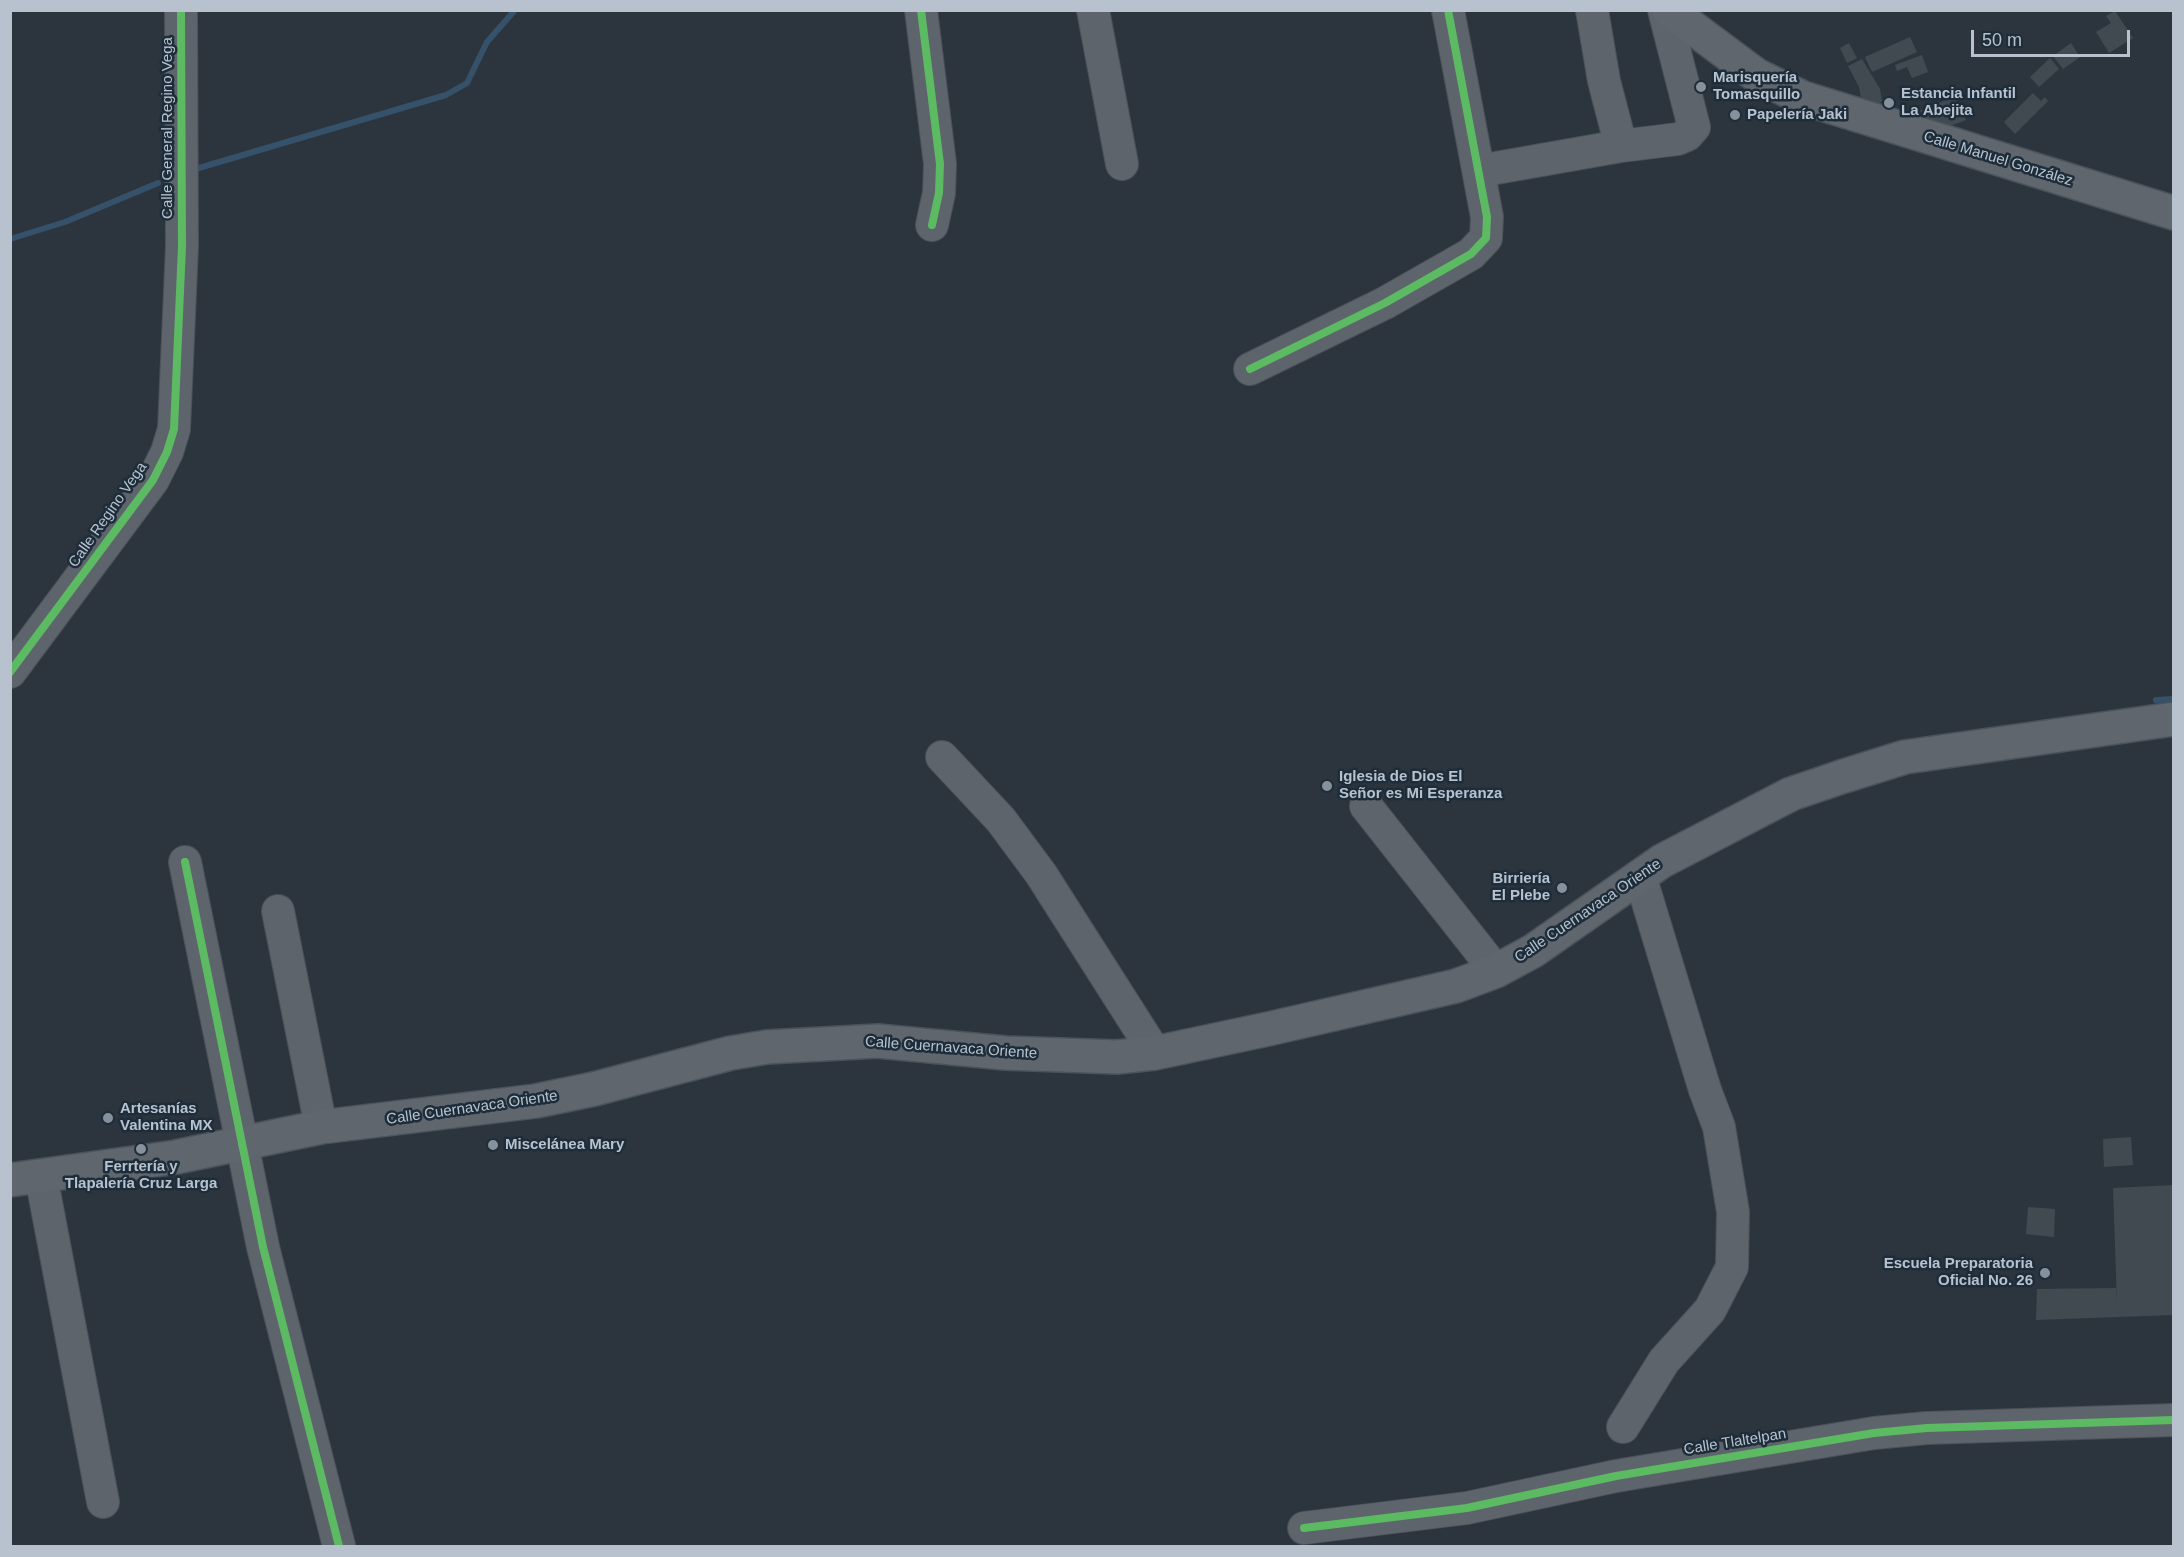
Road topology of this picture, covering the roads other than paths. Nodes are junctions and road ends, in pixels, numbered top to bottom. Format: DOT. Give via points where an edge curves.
graph roads {
  1 [pos="181,10"];
  2 [pos="921,10"];
  3 [pos="1093,10"];
  4 [pos="1448,10"];
  5 [pos="1592,10"];
  6 [pos="1664,10"];
  7 [pos="1669,10"];
  8 [pos="1621,146"];
  9 [pos="1122,164"];
  10 [pos="1479,171"];
  11 [pos="2174,213"];
  12 [pos="932,225"];
  13 [pos="182,246"];
  14 [pos="1250,369"];
  15 [pos="10,672"];
  16 [pos="2174,719"];
  17 [pos="942,757"];
  18 [pos="1366,806"];
  19 [pos="184,862"];
  20 [pos="1640,876"];
  21 [pos="278,911"];
  22 [pos="1496,971"];
  23 [pos="1155,1053"];
  24 [pos="321,1127"];
  25 [pos="241,1143"];
  26 [pos="26,1178"];
  27 [pos="2174,1420"];
  28 [pos="1623,1427"];
  29 [pos="103,1502"];
  30 [pos="1304,1528"];
  31 [pos="339,1546"];
  1 -- 13 [label="street, Calle General Regino Vega"];
  2 -- 12 [label="street" via="940,164"];
  3 -- 9 [label="street"];
  4 -- 10 [label="street"];
  5 -- 8 [label="street" via="1604,81"];
  6 -- 8 [label="street" via="1694,127 1678,139"];
  7 -- 11 [label="main road, Calle Manuel González" via="1756,75 1803,98"];
  8 -- 10 [label="street"];
  10 -- 14 [label="street" via="1488,231 1471,254 1385,303"];
  13 -- 15 [label="street, Calle Regino Vega" via="177,402 166,452 153,480"];
  16 -- 20 [label="main road, Calle Cuernavaca Oriente" via="1905,757 1791,794"];
  17 -- 23 [label="street" via="1001,820 1041,874"];
  18 -- 22 [label="street"];
  19 -- 25 [label="street"];
  20 -- 22 [label="main road, Calle Cuernavaca Oriente" via="1533,951"];
  20 -- 28 [label="street" via="1719,1127 1733,1212 1732,1267 1710,1310 1664,1361"];
  21 -- 24 [label="street"];
  22 -- 23 [label="main road, Calle Cuernavaca Oriente" via="1456,986"];
  23 -- 24 [label="main road, Calle Cuernavaca Oriente" via="1070,1057 878,1041 807,1043 731,1053 536,1101"];
  24 -- 25 [label="main road, Calle Cuernavaca Oriente"];
  25 -- 26 [label="main road, Calle Cuernavaca Oriente" via="176,1157"];
  25 -- 31 [label="street" via="290,1361"];
  26 -- 29 [label="street"];
  27 -- 30 [label="street, Calle Tlaltelpan" via="1874,1433 1616,1476 1467,1508"];
}
